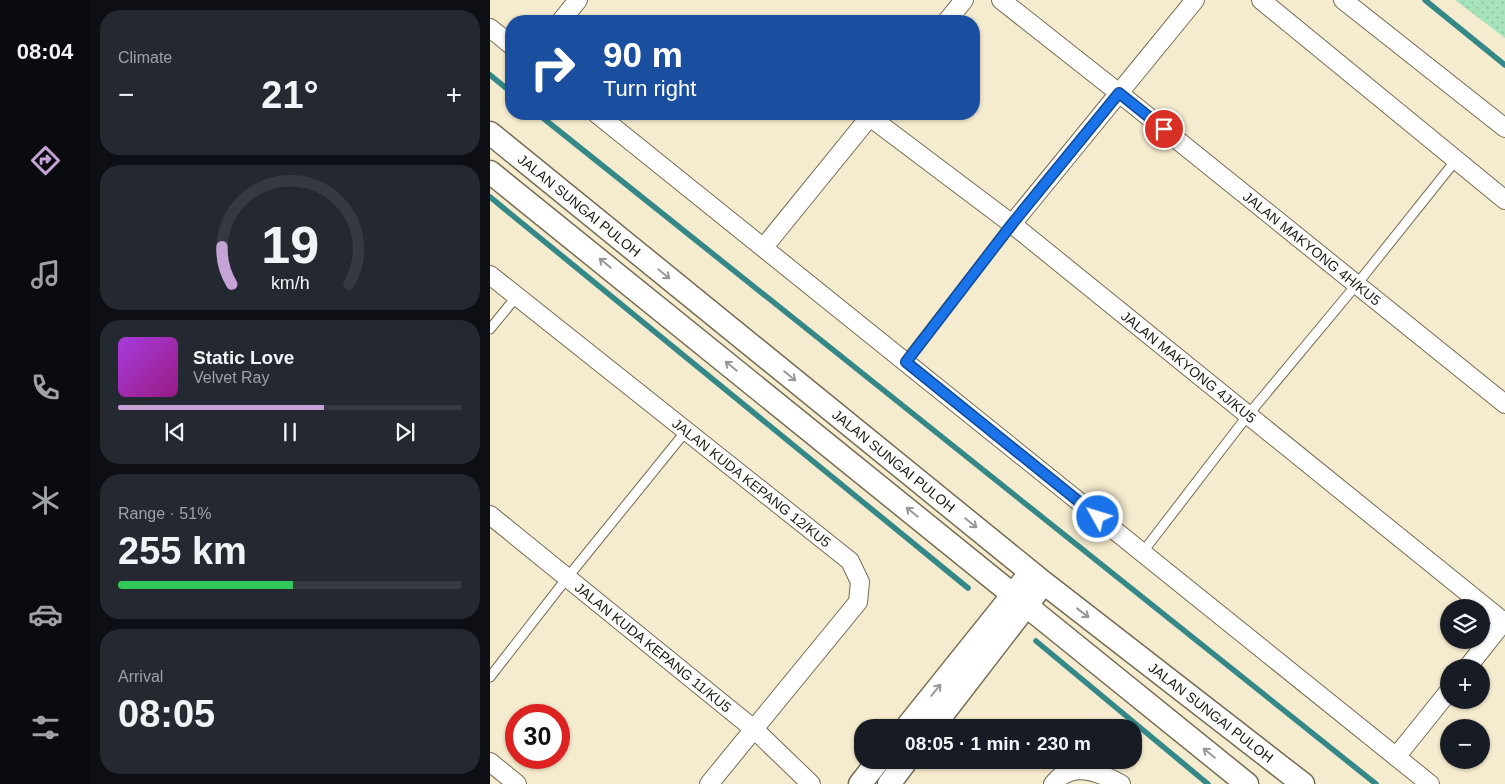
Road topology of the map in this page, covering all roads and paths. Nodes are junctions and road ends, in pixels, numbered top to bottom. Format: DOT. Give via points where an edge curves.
graph roads {
  1 [pos="578,0"];
  2 [pos="964,0"];
  3 [pos="1001,0"];
  4 [pos="1195,0"];
  5 [pos="1261,0"];
  6 [pos="1343,0"];
  7 [pos="566,15"];
  8 [pos="952,15"];
  9 [pos="490,28"];
  10 [pos="505,40"];
  11 [pos="1119,93"];
  12 [pos="605,120"];
  13 [pos="867,120"];
  14 [pos="877,120"];
  15 [pos="1505,128"];
  16 [pos="490,133"];
  17 [pos="1456,160"];
  18 [pos="490,172"];
  19 [pos="1505,200"];
  20 [pos="1012,224"];
  21 [pos="764,247"];
  22 [pos="490,275"];
  23 [pos="1356,284"];
  24 [pos="517,296"];
  25 [pos="490,329"];
  26 [pos="906,362"];
  27 [pos="1505,404"];
  28 [pos="1248,415"];
  29 [pos="686,431"];
  30 [pos="490,515"];
  31 [pos="1142,553"];
  32 [pos="990,576"];
  33 [pos="1038,577"];
  34 [pos="567,578"];
  35 [pos="1020,600"];
  36 [pos="1505,622"];
  37 [pos="1053,626"];
  38 [pos="998,627"];
  39 [pos="1474,659"];
  40 [pos="490,677"];
  41 [pos="1440,702"];
  42 [pos="914,719"];
  43 [pos="938,719"];
  44 [pos="755,730"];
  45 [pos="1396,757"];
  46 [pos="490,762"];
  47 [pos="872,769"];
  48 [pos="900,769"];
  49 [pos="913,769"];
  50 [pos="517,784"];
  51 [pos="709,784"];
  52 [pos="811,784"];
  53 [pos="860,784"];
  54 [pos="888,784"];
  55 [pos="909,784"];
  56 [pos="1053,784"];
  57 [pos="1121,784"];
  58 [pos="1247,784"];
  59 [pos="1303,784"];
  60 [pos="1430,784"];
  1 -- 7 [label="street"];
  2 -- 8 [label="street"];
  3 -- 11 [label="street, JALAN MAKYONG 4H/KU5"];
  4 -- 11 [label="street"];
  5 -- 17 [label="street"];
  6 -- 15 [label="street"];
  9 -- 10 [label="street"];
  11 -- 20 [label="street"];
  11 -- 23 [label="street, JALAN MAKYONG 4H/KU5"];
  12 -- 21 [label="street"];
  13 -- 21 [label="street"];
  14 -- 20 [label="street, JALAN MAKYONG 4J/KU5"];
  16 -- 33 [label="street, JALAN SUNGAI PULOH, one-way"];
  17 -- 19 [label="street"];
  17 -- 23 [label="lane"];
  32 -- 18 [label="street, one-way"];
  20 -- 26 [label="lane"];
  20 -- 28 [label="street, JALAN MAKYONG 4J/KU5"];
  21 -- 26 [label="street"];
  22 -- 24 [label="street, JALAN KUDA KEPANG 12/KU5"];
  23 -- 27 [label="street, JALAN MAKYONG 4H/KU5"];
  23 -- 28 [label="lane"];
  24 -- 25 [label="lane"];
  24 -- 29 [label="street, JALAN KUDA KEPANG 12/KU5"];
  26 -- 31 [label="street"];
  28 -- 31 [label="lane"];
  28 -- 36 [label="street, JALAN MAKYONG 4J/KU5"];
  29 -- 34 [label="lane"];
  29 -- 44 [label="street, JALAN KUDA KEPANG 12/KU5" via="850,561 860,582 858,602"];
  30 -- 34 [label="street, JALAN KUDA KEPANG 11/KU5"];
  31 -- 45 [label="street"];
  32 -- 35 [label="street"];
  32 -- 38 [label="street" via="995,588"];
  33 -- 35 [label="street"];
  33 -- 59 [label="street, JALAN SUNGAI PULOH, one-way"];
  34 -- 40 [label="lane"];
  34 -- 44 [label="street, JALAN KUDA KEPANG 11/KU5"];
  35 -- 37 [label="street"];
  35 -- 38 [label="street"];
  36 -- 39 [label="street"];
  37 -- 38 [label="street"];
  58 -- 37 [label="street, one-way"];
  42 -- 38 [label="street, one-way"];
  38 -- 43 [label="street"];
  41 -- 45 [label="street"];
  44 -- 51 [label="street, JALAN KUDA KEPANG 12/KU5"];
  44 -- 52 [label="street, JALAN KUDA KEPANG 11/KU5"];
  45 -- 60 [label="street"];
  46 -- 50 [label="street"];
  47 -- 53 [label="street"];
  48 -- 54 [label="street"];
  49 -- 55 [label="street"];
  56 -- 57 [label="street" via="1058,777 1074,770 1099,772"];
}
